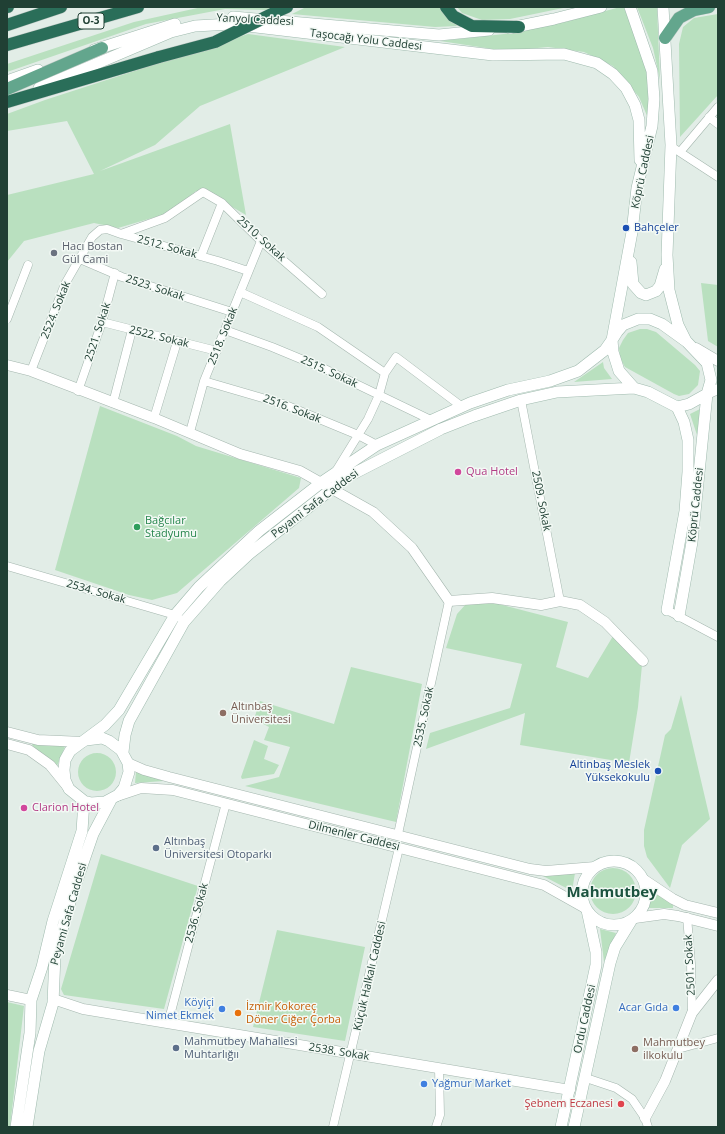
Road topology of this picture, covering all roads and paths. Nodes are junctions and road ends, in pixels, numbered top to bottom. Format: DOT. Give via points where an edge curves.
graph roads {
  1 [pos="61,7"];
  2 [pos="138,7"];
  3 [pos="446,7"];
  4 [pos="601,7"];
  5 [pos="630,7"];
  6 [pos="663,7"];
  7 [pos="709,7"];
  8 [pos="283,9"];
  9 [pos="692,9"];
  10 [pos="7,25"];
  11 [pos="519,26"];
  12 [pos="45,34"];
  13 [pos="665,38"];
  14 [pos="7,45"];
  15 [pos="102,48"];
  16 [pos="7,50"];
  17 [pos="7,81"];
  18 [pos="7,89"];
  19 [pos="7,102"];
  20 [pos="718,107"];
  21 [pos="709,117"];
  22 [pos="718,124"];
  23 [pos="675,148"];
  24 [pos="718,177"];
  25 [pos="638,188"];
  26 [pos="198,196"];
  27 [pos="222,203"];
  28 [pos="632,232"];
  29 [pos="121,234"];
  30 [pos="261,241"];
  31 [pos="667,255"];
  32 [pos="201,256"];
  33 [pos="80,259"];
  34 [pos="28,265"];
  35 [pos="248,272"];
  36 [pos="116,273"];
  37 [pos="240,292"];
  38 [pos="322,294"];
  39 [pos="232,312"];
  40 [pos="7,319"];
  41 [pos="102,322"];
  42 [pos="132,330"];
  43 [pos="225,330"];
  44 [pos="612,340"];
  45 [pos="177,342"];
  46 [pos="687,342"];
  47 [pos="216,351"];
  48 [pos="718,361"];
  49 [pos="7,365"];
  50 [pos="31,371"];
  51 [pos="385,372"];
  52 [pos="204,381"];
  53 [pos="634,388"];
  54 [pos="718,389"];
  55 [pos="78,391"];
  56 [pos="707,394"];
  57 [pos="379,395"];
  58 [pos="521,400"];
  59 [pos="114,404"];
  60 [pos="461,406"];
  61 [pos="677,407"];
  62 [pos="154,418"];
  63 [pos="431,420"];
  64 [pos="190,432"];
  65 [pos="358,435"];
  66 [pos="377,445"];
  67 [pos="333,475"];
  68 [pos="322,482"];
  69 [pos="333,488"];
  70 [pos="7,566"];
  71 [pos="449,600"];
  72 [pos="560,601"];
  73 [pos="667,610"];
  74 [pos="679,616"];
  75 [pos="179,618"];
  76 [pos="718,638"];
  77 [pos="643,661"];
  78 [pos="7,732"];
  79 [pos="84,741"];
  80 [pos="7,744"];
  81 [pos="123,752"];
  82 [pos="128,763"];
  83 [pos="69,789"];
  84 [pos="114,798"];
  85 [pos="84,801"];
  86 [pos="226,803"];
  87 [pos="398,834"];
  88 [pos="399,848"];
  89 [pos="595,867"];
  90 [pos="643,879"];
  91 [pos="586,909"];
  92 [pos="718,913"];
  93 [pos="687,917"];
  94 [pos="633,919"];
  95 [pos="718,926"];
  96 [pos="718,980"];
  97 [pos="7,995"];
  98 [pos="32,1001"];
  99 [pos="52,1001"];
  100 [pos="692,1012"];
  101 [pos="168,1023"];
  102 [pos="718,1038"];
  103 [pos="678,1049"];
  104 [pos="352,1054"];
  105 [pos="439,1068"];
  106 [pos="586,1078"];
  107 [pos="570,1090"];
  108 [pos="646,1122"];
  109 [pos="16,1127"];
  110 [pos="26,1127"];
  111 [pos="334,1127"];
  112 [pos="436,1127"];
  113 [pos="561,1127"];
  114 [pos="574,1127"];
  1 -- 10 [label="highway"];
  2 -- 12 [label="highway, O-3"];
  3 -- 11 [label="highway" via="454,16 472,26"];
  4 -- 11 [label="main road, Yanyol Caddesi"];
  5 -- 25 [label="main road, Köprü Caddesi" via="652,71 654,93 652,126"];
  6 -- 13 [label="main road, Köprü Caddesi"];
  7 -- 9 [label="main road"];
  8 -- 19 [label="highway, bridge" via="215,42"];
  9 -- 13 [label="main road" via="679,18"];
  11 -- 15 [label="main road, Yanyol Caddesi" via="439,35 252,18 199,18"];
  12 -- 14 [label="highway, O-3"];
  12 -- 16 [label="highway"];
  13 -- 23 [label="main road, Köprü Caddesi"];
  15 -- 17 [label="main road, Yanyol Caddesi"];
  15 -- 18 [label="main road"];
  19 -- 25 [label="main road, Taşocağı Yolu Caddesi" via="171,32 196,26 231,24 493,55 564,54 597,63 613,74 626,88 639,120 641,137"];
  20 -- 21 [label="street"];
  21 -- 22 [label="street"];
  21 -- 23 [label="street"];
  23 -- 24 [label="street"];
  23 -- 31 [label="main road, Köprü Caddesi"];
  25 -- 28 [label="main road, Köprü Caddesi"];
  26 -- 27 [label="street, 2510. Sokak" via="203,192"];
  26 -- 29 [label="street, 2512. Sokak" via="165,218"];
  27 -- 30 [label="street, 2510. Sokak"];
  27 -- 32 [label="street"];
  28 -- 31 [label="main road" via="633,284 641,293 650,294 660,286"];
  28 -- 44 [label="main road, Köprü Caddesi"];
  29 -- 32 [label="street, 2512. Sokak"];
  29 -- 33 [label="street, 2524. Sokak" via="107,229 96,232"];
  30 -- 35 [label="street, 2518. Sokak"];
  30 -- 38 [label="street, 2510. Sokak"];
  31 -- 46 [label="main road, Köprü Caddesi" via="673,309"];
  32 -- 35 [label="street, 2512. Sokak"];
  33 -- 36 [label="street, 2523. Sokak"];
  33 -- 50 [label="street, 2524. Sokak" via="65,284"];
  34 -- 40 [label="street"];
  35 -- 37 [label="street, 2518. Sokak"];
  36 -- 39 [label="street, 2523. Sokak"];
  36 -- 41 [label="street, 2521. Sokak"];
  37 -- 39 [label="street, 2518. Sokak"];
  37 -- 51 [label="street" via="318,327"];
  39 -- 43 [label="street, 2518. Sokak"];
  41 -- 42 [label="street, 2522. Sokak"];
  41 -- 55 [label="street, 2521. Sokak"];
  42 -- 45 [label="street, 2522. Sokak"];
  42 -- 59 [label="street"];
  43 -- 47 [label="street, 2518. Sokak"];
  43 -- 57 [label="street, 2515. Sokak" via="299,358"];
  44 -- 46 [label="main road" via="623,325 638,319 650,319 662,324"];
  44 -- 53 [label="main road" via="615,361"];
  44 -- 60 [label="main road" via="592,361 578,371"];
  45 -- 47 [label="street, 2522. Sokak"];
  45 -- 62 [label="street"];
  46 -- 48 [label="street"];
  46 -- 56 [label="main road" via="707,363 711,380"];
  47 -- 52 [label="street, 2518. Sokak"];
  49 -- 50 [label="street"];
  50 -- 55 [label="street"];
  51 -- 57 [label="street"];
  51 -- 60 [label="street" via="396,357"];
  52 -- 64 [label="street, 2518. Sokak"];
  52 -- 65 [label="street, 2516. Sokak" via="283,404"];
  53 -- 58 [label="main road, Peyami Safa Caddesi" via="558,392"];
  53 -- 61 [label="main road"];
  54 -- 56 [label="street"];
  55 -- 59 [label="street"];
  56 -- 61 [label="main road" via="689,404"];
  56 -- 74 [label="main road, Köprü Caddesi" via="692,542"];
  57 -- 63 [label="street, 2515. Sokak"];
  57 -- 65 [label="street"];
  58 -- 69 [label="main road, Peyami Safa Caddesi" via="441,429 384,457"];
  58 -- 72 [label="street, 2509. Sokak"];
  59 -- 62 [label="street"];
  60 -- 63 [label="main road"];
  61 -- 73 [label="main road, Köprü Caddesi" via="688,440 689,466 685,511"];
  62 -- 64 [label="street"];
  63 -- 66 [label="main road"];
  64 -- 68 [label="street" via="240,454 300,471"];
  65 -- 66 [label="street, 2516. Sokak"];
  65 -- 67 [label="street"];
  66 -- 67 [label="main road"];
  67 -- 68 [label="main road"];
  68 -- 69 [label="street"];
  68 -- 75 [label="main road" via="232,555 199,587"];
  69 -- 71 [label="street" via="373,512 412,548"];
  69 -- 75 [label="main road, Peyami Safa Caddesi" via="249,554"];
  70 -- 75 [label="street, 2534. Sokak"];
  71 -- 72 [label="street" via="492,598 541,605"];
  71 -- 87 [label="street, 2535. Sokak"];
  72 -- 77 [label="street" via="580,605 605,622"];
  73 -- 74 [label="street"];
  74 -- 76 [label="street"];
  75 -- 79 [label="main road" via="119,710"];
  75 -- 81 [label="main road, Peyami Safa Caddesi" via="129,720"];
  78 -- 79 [label="street" via="38,740"];
  79 -- 81 [label="main road" via="102,738"];
  79 -- 83 [label="main road" via="70,751 65,760 65,780"];
  80 -- 83 [label="street" via="29,750 50,765"];
  81 -- 82 [label="main road"];
  82 -- 84 [label="main road" via="128,781"];
  82 -- 87 [label="street, Dilmenler Caddesi" via="169,777"];
  83 -- 85 [label="main road"];
  84 -- 85 [label="main road" via="98,803"];
  84 -- 86 [label="street, Dilmenler Caddesi" via="141,788 161,788"];
  84 -- 99 [label="main road, Peyami Safa Caddesi" via="93,834 72,896 55,955"];
  85 -- 98 [label="main road, Peyami Safa Caddesi" via="82,831 53,921"];
  86 -- 88 [label="street, Dilmenler Caddesi"];
  86 -- 101 [label="street, 2536. Sokak"];
  87 -- 89 [label="street, Dilmenler Caddesi" via="530,869 546,871"];
  88 -- 91 [label="street, Dilmenler Caddesi" via="544,884"];
  88 -- 104 [label="street, Küçük Halkalı Caddesi"];
  89 -- 90 [label="main road" via="608,861 622,862 634,868"];
  89 -- 91 [label="main road" via="584,880 582,889"];
  90 -- 92 [label="street" via="673,900"];
  90 -- 94 [label="main road" via="646,886 645,901 643,908"];
  91 -- 94 [label="main road" via="593,918 611,925"];
  91 -- 107 [label="main road, Ordu Caddesi" via="596,952 596,965"];
  93 -- 94 [label="street" via="664,914"];
  93 -- 95 [label="street"];
  93 -- 100 [label="street, 2501. Sokak"];
  94 -- 106 [label="main road, Ordu Caddesi" via="615,947 610,963"];
  96 -- 100 [label="street"];
  97 -- 98 [label="street"];
  98 -- 99 [label="main road" via="42,990"];
  98 -- 99 [label="main road" via="40,1014"];
  98 -- 109 [label="main road, Peyami Safa Caddesi" via="30,1033"];
  99 -- 101 [label="street, 2538. Sokak" via="58,1008 83,1009"];
  99 -- 110 [label="main road, Peyami Safa Caddesi" via="39,1051"];
  100 -- 103 [label="street"];
  101 -- 104 [label="street, 2538. Sokak"];
  102 -- 103 [label="street"];
  103 -- 108 [label="street"];
  104 -- 105 [label="street, 2538. Sokak"];
  104 -- 111 [label="street, Küçük Halkalı Caddesi"];
  105 -- 107 [label="street, 2538. Sokak"];
  105 -- 112 [label="street" via="440,1115"];
  106 -- 108 [label="street" via="616,1088 632,1099"];
  106 -- 114 [label="main road, Ordu Caddesi"];
  107 -- 113 [label="main road, Ordu Caddesi"];
}
